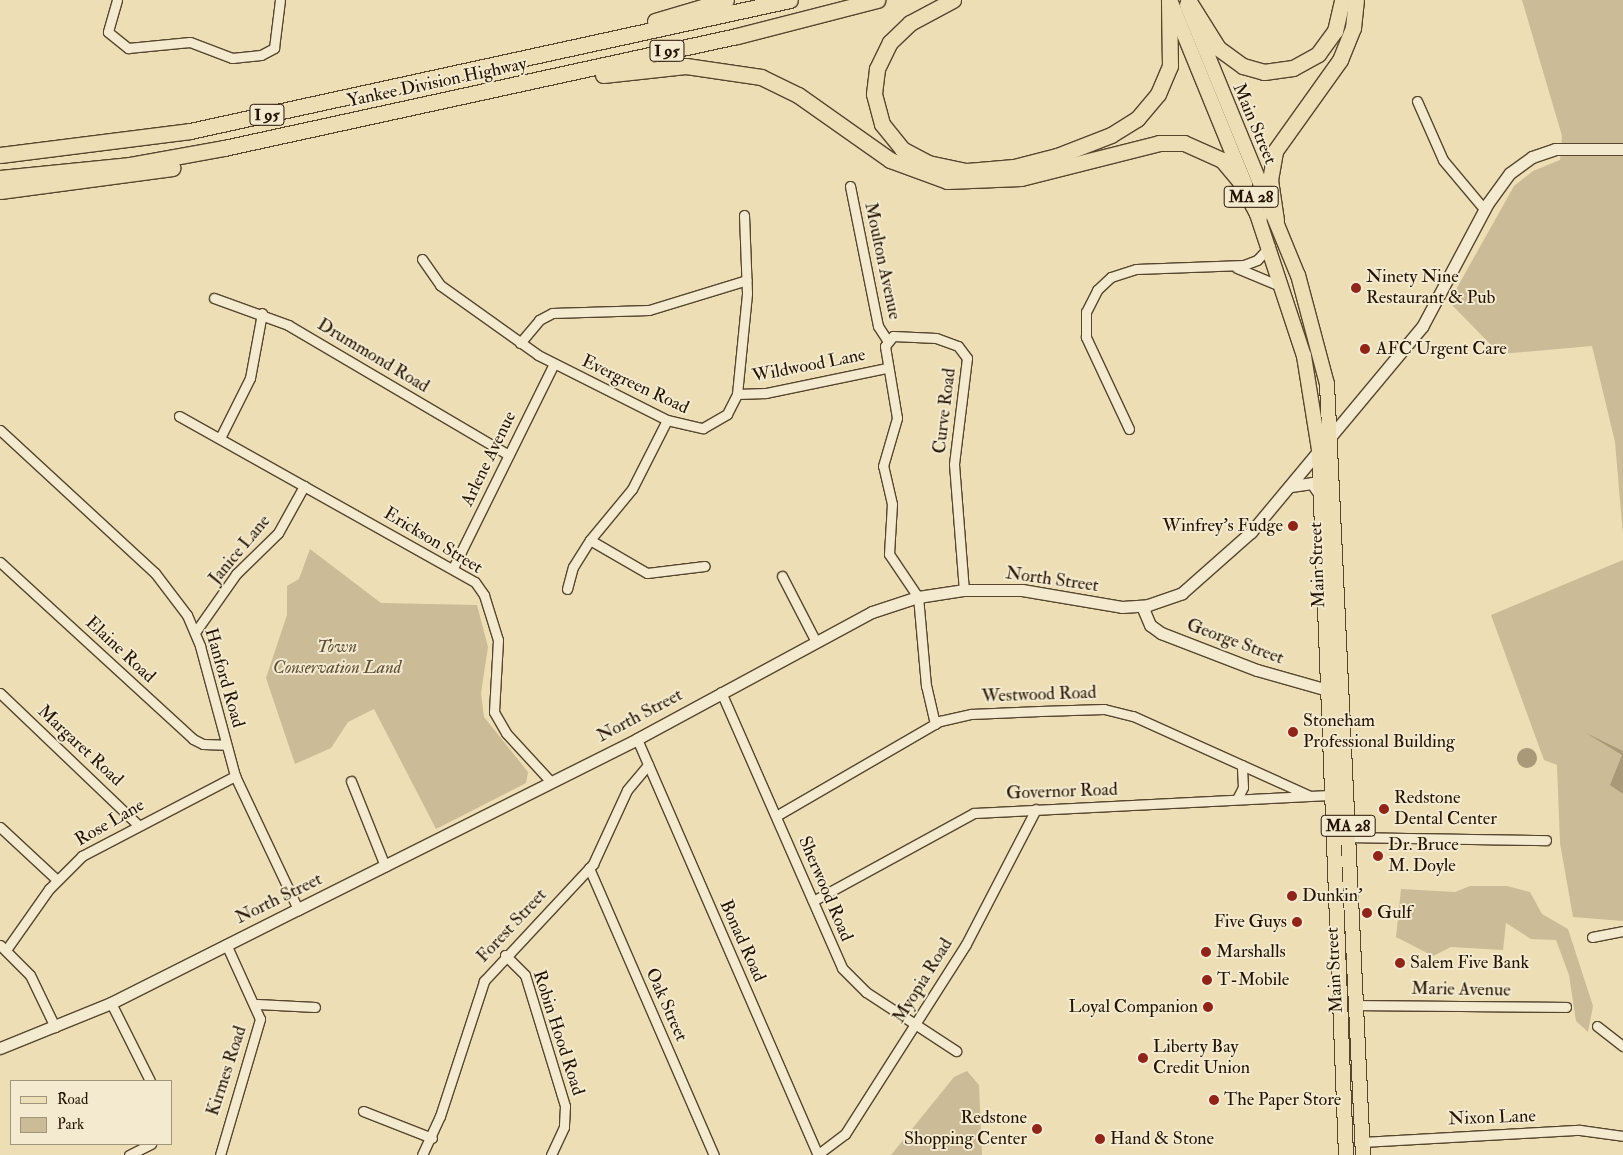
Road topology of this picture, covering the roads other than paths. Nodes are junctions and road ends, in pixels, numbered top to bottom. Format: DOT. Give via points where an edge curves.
graph roads {
  1 [pos="117,0"];
  2 [pos="280,0"];
  3 [pos="726,0"];
  4 [pos="790,0"];
  5 [pos="877,0"];
  6 [pos="953,0"];
  7 [pos="1169,0"];
  8 [pos="1187,0"];
  9 [pos="1342,0"];
  10 [pos="1356,0"];
  11 [pos="531,58"];
  12 [pos="456,98"];
  13 [pos="1417,100"];
  14 [pos="292,133"];
  15 [pos="1623,149"];
  16 [pos="0,155"];
  17 [pos="0,178"];
  18 [pos="850,186"];
  19 [pos="0,191"];
  20 [pos="1485,210"];
  21 [pos="744,214"];
  22 [pos="1259,217"];
  23 [pos="1276,220"];
  24 [pos="1270,246"];
  25 [pos="422,259"];
  26 [pos="1234,267"];
  27 [pos="747,280"];
  28 [pos="1285,288"];
  29 [pos="214,298"];
  30 [pos="262,314"];
  31 [pos="887,340"];
  32 [pos="520,343"];
  33 [pos="554,364"];
  34 [pos="887,368"];
  35 [pos="736,394"];
  36 [pos="178,416"];
  37 [pos="667,420"];
  38 [pos="1129,429"];
  39 [pos="0,431"];
  40 [pos="1332,433"];
  41 [pos="220,438"];
  42 [pos="1319,450"];
  43 [pos="509,455"];
  44 [pos="304,486"];
  45 [pos="1290,487"];
  46 [pos="1322,501"];
  47 [pos="590,540"];
  48 [pos="0,562"];
  49 [pos="705,566"];
  50 [pos="453,568"];
  51 [pos="782,576"];
  52 [pos="568,589"];
  53 [pos="964,590"];
  54 [pos="918,598"];
  55 [pos="1142,606"];
  56 [pos="196,631"];
  57 [pos="815,640"];
  58 [pos="1331,691"];
  59 [pos="722,692"];
  60 [pos="0,693"];
  61 [pos="935,724"];
  62 [pos="637,739"];
  63 [pos="226,745"];
  64 [pos="648,765"];
  65 [pos="1242,765"];
  66 [pos="235,776"];
  67 [pos="351,781"];
  68 [pos="551,782"];
  69 [pos="1334,795"];
  70 [pos="1310,796"];
  71 [pos="1237,799"];
  72 [pos="1036,809"];
  73 [pos="776,816"];
  74 [pos="137,824"];
  75 [pos="0,827"];
  76 [pos="1349,837"];
  77 [pos="1546,840"];
  78 [pos="384,866"];
  79 [pos="589,868"];
  80 [pos="56,879"];
  81 [pos="813,901"];
  82 [pos="298,909"];
  83 [pos="1623,931"];
  84 [pos="1592,937"];
  85 [pos="226,944"];
  86 [pos="3,947"];
  87 [pos="505,955"];
  88 [pos="111,1003"];
  89 [pos="257,1004"];
  90 [pos="1355,1005"];
  91 [pos="315,1007"];
  92 [pos="1566,1007"];
  93 [pos="915,1024"];
  94 [pos="1597,1026"];
  95 [pos="55,1027"];
  96 [pos="1623,1046"];
  97 [pos="0,1048"];
  98 [pos="956,1051"];
  99 [pos="150,1080"];
  100 [pos="363,1110"];
  101 [pos="1623,1136"];
  102 [pos="432,1138"];
  103 [pos="149,1145"];
  104 [pos="1363,1148"];
  105 [pos="129,1155"];
  106 [pos="220,1155"];
  107 [pos="422,1155"];
  108 [pos="551,1155"];
  109 [pos="714,1155"];
  110 [pos="818,1155"];
  111 [pos="1346,1155"];
  1 -- 2 [label="street" via="108,32 128,48 194,43 232,58 261,55 274,48"];
  3 -- 11 [label="highway"];
  4 -- 11 [label="highway, Yankee Division Highway / I 95"];
  5 -- 12 [label="highway, Yankee Division Highway / I 95"];
  6 -- 7 [label="highway" via="910,23 890,42 879,61 874,94 882,124 902,149 928,164 967,171 1014,167 1057,156 1111,135 1137,119 1158,94 1170,66"];
  7 -- 22 [label="main road, Main Street / MA 28"];
  8 -- 9 [label="highway" via="1218,48 1243,66 1264,72 1293,68 1318,54 1335,31"];
  8 -- 23 [label="main road, Main Street / MA 28"];
  10 -- 23 [label="highway" via="1353,28 1340,60 1275,151 1270,180"];
  11 -- 16 [label="highway, Yankee Division Highway / I 95" via="182,133"];
  12 -- 14 [label="highway, Yankee Division Highway / I 95"];
  12 -- 22 [label="highway" via="656,67 720,68 780,84 890,160 947,181 1001,182 1159,143 1196,145 1229,167"];
  13 -- 20 [label="street" via="1443,160"];
  14 -- 17 [label="highway, Yankee Division Highway / I 95" via="130,165"];
  14 -- 19 [label="highway" via="226,157 176,167"];
  15 -- 20 [label="street, North Street" via="1568,147 1540,153 1510,173"];
  18 -- 31 [label="street, Moulton Avenue" via="878,326"];
  20 -- 40 [label="street, North Street" via="1426,321"];
  21 -- 27 [label="street, Evergreen Road"];
  22 -- 24 [label="main road, Main Street / MA 28"];
  23 -- 40 [label="main road, Main Street / MA 28" via="1317,337"];
  24 -- 26 [label="street" via="1254,262"];
  24 -- 28 [label="main road, Main Street / MA 28"];
  25 -- 32 [label="street, Evergreen Road" via="440,286"];
  26 -- 28 [label="street"];
  26 -- 38 [label="street" via="1132,270 1112,277 1094,294 1085,316 1087,342"];
  27 -- 32 [label="street" via="649,310 552,313 539,320"];
  27 -- 35 [label="street, Evergreen Road"];
  28 -- 42 [label="main road, Main Street / MA 28" via="1304,356"];
  29 -- 30 [label="street, Drummond Road"];
  30 -- 41 [label="street" via="250,378"];
  30 -- 43 [label="street, Drummond Road"];
  31 -- 34 [label="street"];
  31 -- 53 [label="street, Curve Road" via="907,334 936,338 958,346 967,358 954,464"];
  32 -- 33 [label="street, Evergreen Road"];
  33 -- 37 [label="street, Evergreen Road"];
  33 -- 43 [label="street, Arlene Avenue"];
  34 -- 35 [label="street, Wildwood Lane" via="766,393"];
  34 -- 54 [label="street" via="897,418 883,466 892,504 889,554"];
  35 -- 37 [label="street, Evergreen Road" via="727,414 708,428 687,428"];
  36 -- 41 [label="street, Erickson Street"];
  37 -- 47 [label="street" via="632,489"];
  39 -- 56 [label="street, Hanford Road" via="162,580"];
  40 -- 42 [label="street, North Street"];
  40 -- 76 [label="main road, Main Street / MA 28"];
  41 -- 44 [label="street, Erickson Street"];
  42 -- 45 [label="street, North Street"];
  42 -- 46 [label="main road, Main Street / MA 28"];
  43 -- 50 [label="street, Arlene Avenue"];
  44 -- 50 [label="street, Erickson Street"];
  44 -- 56 [label="street, Janice Lane" via="278,533 236,574"];
  45 -- 46 [label="street" via="1312,483"];
  45 -- 55 [label="street, North Street" via="1240,544 1198,581 1175,596"];
  46 -- 58 [label="main road, Main Street / MA 28"];
  47 -- 49 [label="street" via="647,572"];
  47 -- 52 [label="street" via="573,567"];
  48 -- 63 [label="street, Elaine Road" via="194,740"];
  50 -- 68 [label="street, Erickson Street" via="480,588 492,615 498,644 492,696 497,718"];
  51 -- 57 [label="street"];
  53 -- 54 [label="street, North Street"];
  53 -- 55 [label="street, North Street" via="1022,590 1112,607"];
  54 -- 57 [label="street, North Street" via="872,612"];
  54 -- 61 [label="street" via="926,686"];
  55 -- 58 [label="street, George Street" via="1150,625 1161,633 1257,670"];
  56 -- 63 [label="street, Hanford Road"];
  57 -- 59 [label="street, North Street"];
  58 -- 69 [label="main road, Main Street / MA 28"];
  59 -- 62 [label="street, North Street"];
  59 -- 73 [label="street, Sherwood Road"];
  60 -- 74 [label="street, Margaret Road"];
  61 -- 65 [label="street, Westwood Road" via="972,714 1104,709 1133,716"];
  61 -- 73 [label="street, Westwood Road"];
  62 -- 64 [label="street, Bonad Road"];
  62 -- 68 [label="street, North Street"];
  63 -- 66 [label="street, Hanford Road"];
  64 -- 79 [label="street, Forest Street" via="627,790"];
  64 -- 110 [label="street, Bonad Road"];
  65 -- 70 [label="street, Westwood Road"];
  65 -- 71 [label="street" via="1243,787"];
  66 -- 74 [label="street, Rose Lane"];
  66 -- 82 [label="street, Hanford Road"];
  67 -- 78 [label="street"];
  68 -- 78 [label="street, North Street"];
  69 -- 70 [label="street, Governor Road"];
  69 -- 111 [label="main road, Main Street / MA 28"];
  70 -- 71 [label="street, Governor Road"];
  71 -- 72 [label="street, Governor Road"];
  72 -- 81 [label="street, Governor Road" via="962,817"];
  72 -- 93 [label="street, Myopia Road" via="980,920"];
  73 -- 81 [label="street, Sherwood Road"];
  74 -- 80 [label="street, Rose Lane" via="97,846"];
  75 -- 80 [label="street"];
  76 -- 77 [label="street"];
  76 -- 90 [label="main road, Main Street / MA 28"];
  78 -- 82 [label="street, North Street"];
  79 -- 87 [label="street, Forest Street"];
  79 -- 109 [label="street, Oak Street"];
  80 -- 86 [label="street, Rose Lane"];
  81 -- 93 [label="street, Sherwood Road" via="848,975"];
  82 -- 85 [label="street, North Street"];
  83 -- 84 [label="street"];
  85 -- 88 [label="street, North Street"];
  85 -- 89 [label="street, Kirmes Road"];
  86 -- 95 [label="street" via="30,975"];
  87 -- 102 [label="street, Forest Street" via="475,1001"];
  87 -- 108 [label="street, Robin Hood Road" via="525,975 565,1106 564,1127"];
  88 -- 95 [label="street, North Street"];
  88 -- 99 [label="street"];
  89 -- 91 [label="street"];
  89 -- 106 [label="street, Kirmes Road" via="259,1029"];
  90 -- 92 [label="street, Marie Avenue"];
  90 -- 104 [label="main road, Main Street / MA 28"];
  93 -- 98 [label="street, Sherwood Road"];
  93 -- 110 [label="street, Myopia Road" via="845,1134"];
  94 -- 96 [label="street"];
  95 -- 97 [label="street, North Street"];
  100 -- 102 [label="street"];
  101 -- 104 [label="street, Nixon Lane" via="1580,1130"];
  102 -- 107 [label="street, Forest Street"];
  103 -- 105 [label="street"];
}
